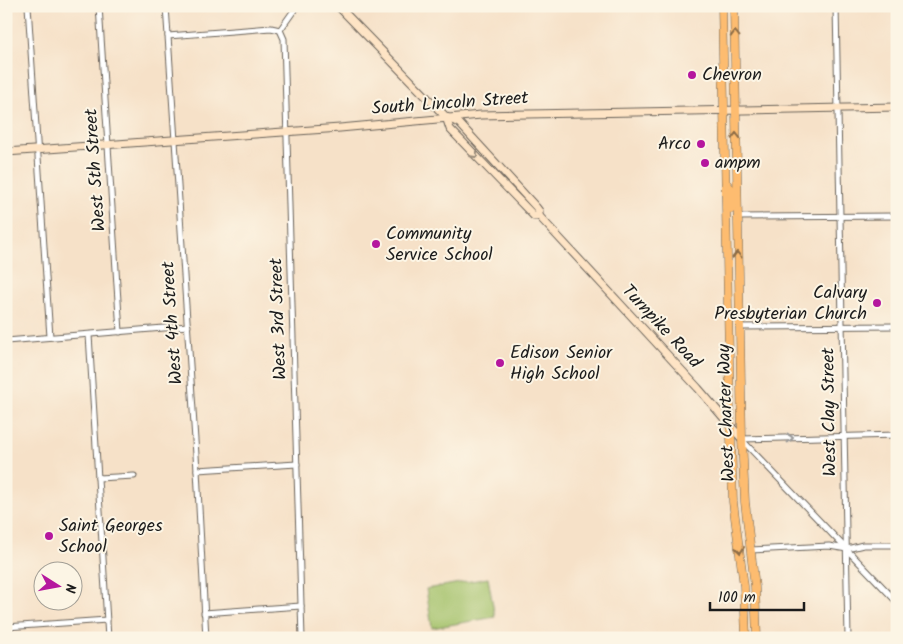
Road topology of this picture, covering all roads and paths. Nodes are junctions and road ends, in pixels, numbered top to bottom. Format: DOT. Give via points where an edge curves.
graph roads {
  1 [pos="28,6"];
  2 [pos="99,6"];
  3 [pos="166,6"];
  4 [pos="298,6"];
  5 [pos="338,6"];
  6 [pos="722,6"];
  7 [pos="734,6"];
  8 [pos="836,6"];
  9 [pos="280,30"];
  10 [pos="168,36"];
  11 [pos="897,107"];
  12 [pos="838,108"];
  13 [pos="724,109"];
  14 [pos="736,109"];
  15 [pos="446,117"];
  16 [pos="287,131"];
  17 [pos="175,140"];
  18 [pos="108,144"];
  19 [pos="37,149"];
  20 [pos="6,152"];
  21 [pos="726,182"];
  22 [pos="539,216"];
  23 [pos="897,216"];
  24 [pos="737,217"];
  25 [pos="840,217"];
  26 [pos="728,295"];
  27 [pos="188,326"];
  28 [pos="897,326"];
  29 [pos="843,327"];
  30 [pos="739,328"];
  31 [pos="120,332"];
  32 [pos="89,335"];
  33 [pos="50,337"];
  34 [pos="6,341"];
  35 [pos="731,428"];
  36 [pos="897,435"];
  37 [pos="844,436"];
  38 [pos="742,439"];
  39 [pos="297,464"];
  40 [pos="197,470"];
  41 [pos="134,476"];
  42 [pos="98,478"];
  43 [pos="897,545"];
  44 [pos="847,549"];
  45 [pos="751,550"];
  46 [pos="897,602"];
  47 [pos="301,606"];
  48 [pos="204,613"];
  49 [pos="107,620"];
  50 [pos="6,627"];
  51 [pos="6,632"];
  52 [pos="8,638"];
  53 [pos="108,638"];
  54 [pos="206,638"];
  55 [pos="302,638"];
  56 [pos="746,638"];
  57 [pos="757,638"];
  58 [pos="848,638"];
  1 -- 19 [label="street"];
  2 -- 18 [label="street, West 5th Street"];
  3 -- 10 [label="street, West 4th Street"];
  4 -- 9 [label="street"];
  5 -- 15 [label="street, Turnpike Road"];
  6 -- 13 [label="main road, West Charter Way"];
  14 -- 7 [label="main road, West Charter Way, one-way"];
  8 -- 12 [label="street, West Clay Street"];
  9 -- 10 [label="street"];
  9 -- 16 [label="street, West 3rd Street" via="284,39"];
  10 -- 17 [label="street, West 4th Street"];
  11 -- 12 [label="street, South Lincoln Street"];
  12 -- 14 [label="street, South Lincoln Street"];
  12 -- 25 [label="street, West Clay Street"];
  13 -- 14 [label="street, South Lincoln Street"];
  13 -- 15 [label="street, South Lincoln Street"];
  13 -- 21 [label="main road, West Charter Way"];
  24 -- 14 [label="main road, West Charter Way, one-way"];
  15 -- 16 [label="street, South Lincoln Street"];
  15 -- 22 [label="street, Turnpike Road" via="459,123 536,207"];
  15 -- 22 [label="street, Turnpike Road, one-way" via="450,129 534,216"];
  16 -- 17 [label="street, South Lincoln Street"];
  16 -- 39 [label="street, West 3rd Street"];
  17 -- 18 [label="street, South Lincoln Street"];
  17 -- 27 [label="street, West 4th Street"];
  18 -- 19 [label="street, South Lincoln Street"];
  18 -- 31 [label="street, West 5th Street"];
  19 -- 20 [label="street, South Lincoln Street"];
  19 -- 33 [label="street"];
  21 -- 24 [label="main road" via="731,189 732,213"];
  21 -- 26 [label="main road, West Charter Way"];
  22 -- 35 [label="street, Turnpike Road"];
  23 -- 25 [label="street"];
  24 -- 25 [label="street"];
  30 -- 24 [label="main road, West Charter Way, one-way"];
  25 -- 29 [label="street, West Clay Street"];
  26 -- 30 [label="main road" via="733,298 734,326"];
  26 -- 35 [label="main road, West Charter Way"];
  27 -- 31 [label="street"];
  27 -- 40 [label="street, West 4th Street"];
  28 -- 29 [label="street"];
  29 -- 30 [label="street"];
  29 -- 37 [label="street, West Clay Street"];
  30 -- 38 [label="main road, West Charter Way"];
  31 -- 32 [label="street"];
  32 -- 33 [label="street"];
  32 -- 42 [label="street"];
  33 -- 34 [label="street"];
  35 -- 38 [label="street, Turnpike Road"];
  35 -- 56 [label="main road, West Charter Way, one-way"];
  36 -- 37 [label="street"];
  38 -- 37 [label="street, one-way"];
  37 -- 44 [label="street, West Clay Street"];
  38 -- 44 [label="street, Turnpike Road"];
  38 -- 45 [label="main road, West Charter Way"];
  39 -- 40 [label="street"];
  39 -- 47 [label="street, West 3rd Street"];
  40 -- 48 [label="street, West 4th Street"];
  41 -- 42 [label="street"];
  42 -- 49 [label="street"];
  43 -- 44 [label="street"];
  44 -- 45 [label="street" via="829,546"];
  44 -- 46 [label="street, Turnpike Road"];
  44 -- 58 [label="street, West Clay Street"];
  45 -- 57 [label="main road, West Charter Way"];
  47 -- 48 [label="street"];
  47 -- 55 [label="street, West 3rd Street"];
  48 -- 54 [label="street, West 4th Street"];
  49 -- 50 [label="street"];
  49 -- 53 [label="street"];
  51 -- 52 [label="street"];
}
